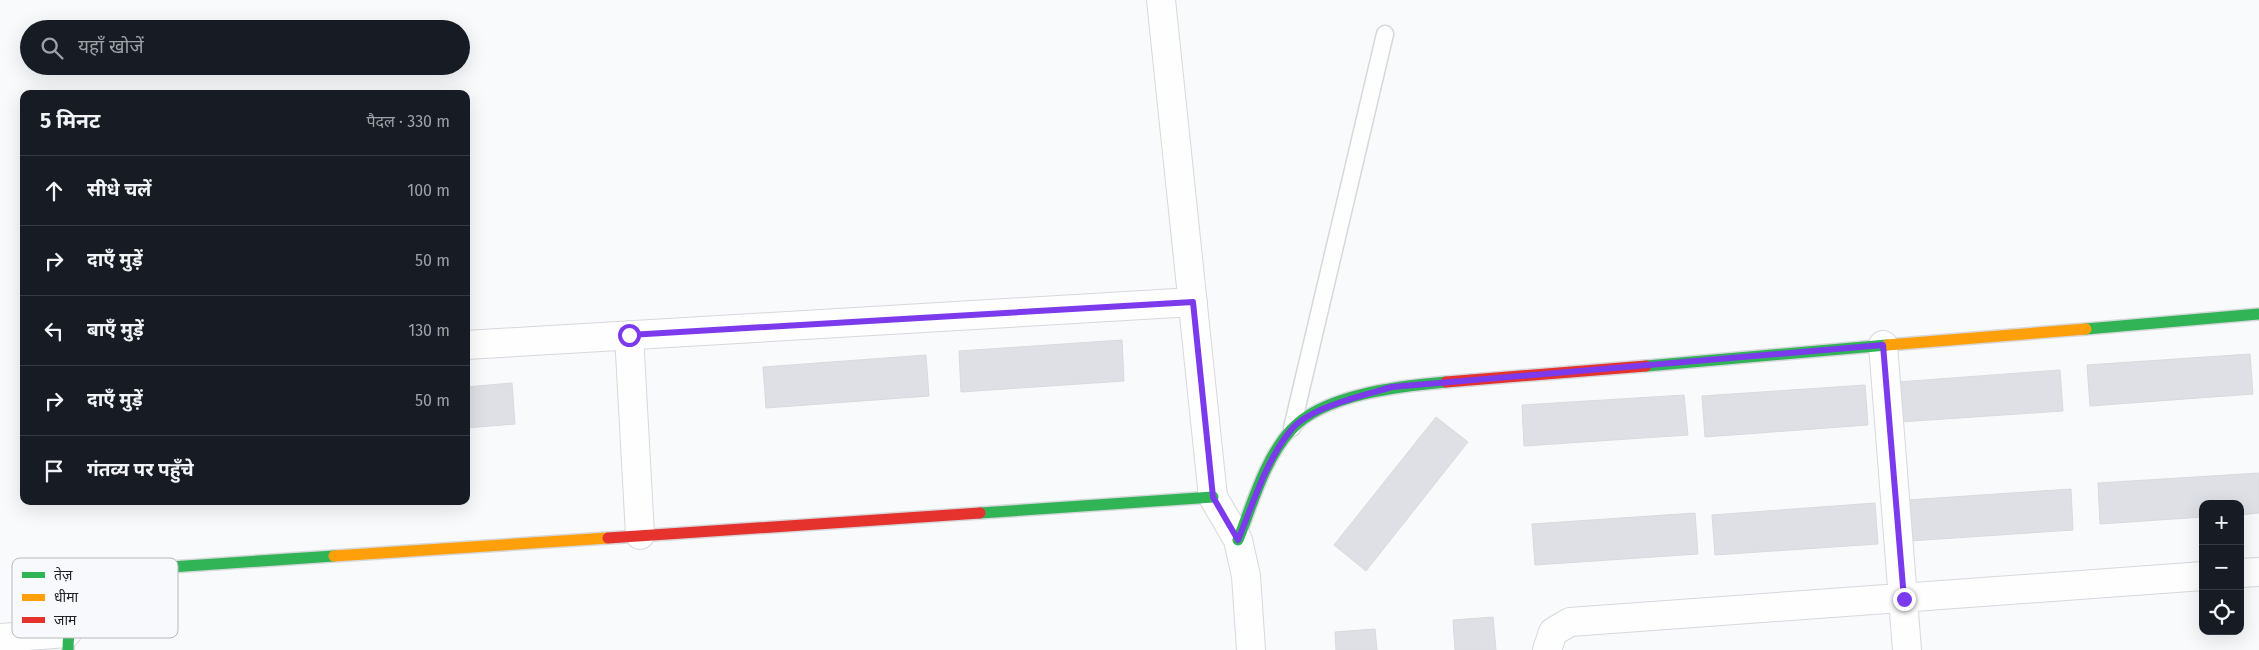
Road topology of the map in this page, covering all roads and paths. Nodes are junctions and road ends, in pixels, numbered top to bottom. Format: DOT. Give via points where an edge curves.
graph roads {
  1 [pos="1161,0"];
  2 [pos="1385,34"];
  3 [pos="1193,302"];
  4 [pos="2259,314"];
  5 [pos="629,335"];
  6 [pos="470,345"];
  7 [pos="1883,345"];
  8 [pos="1292,428"];
  9 [pos="1213,497"];
  10 [pos="640,535"];
  11 [pos="1238,540"];
  12 [pos="178,566"];
  13 [pos="2259,572"];
  14 [pos="2244,573"];
  15 [pos="2199,576"];
  16 [pos="1904,599"];
  17 [pos="0,638"];
  18 [pos="67,642"];
  19 [pos="1251,650"];
  20 [pos="1547,650"];
  21 [pos="1908,650"];
  1 -- 3 [label="street"];
  2 -- 8 [label="lane"];
  3 -- 5 [label="street"];
  3 -- 9 [label="street"];
  4 -- 7 [label="street"];
  5 -- 6 [label="street"];
  5 -- 10 [label="street"];
  7 -- 8 [label="street" via="1392,387 1339,402"];
  7 -- 16 [label="street"];
  8 -- 11 [label="street" via="1274,457"];
  9 -- 10 [label="street"];
  9 -- 11 [label="street"];
  10 -- 12 [label="street"];
  11 -- 19 [label="street" via="1246,576"];
  13 -- 14 [label="street"];
  15 -- 16 [label="street"];
  16 -- 20 [label="street" via="1570,622 1553,632"];
  16 -- 21 [label="street"];
  17 -- 18 [label="street"];
}
